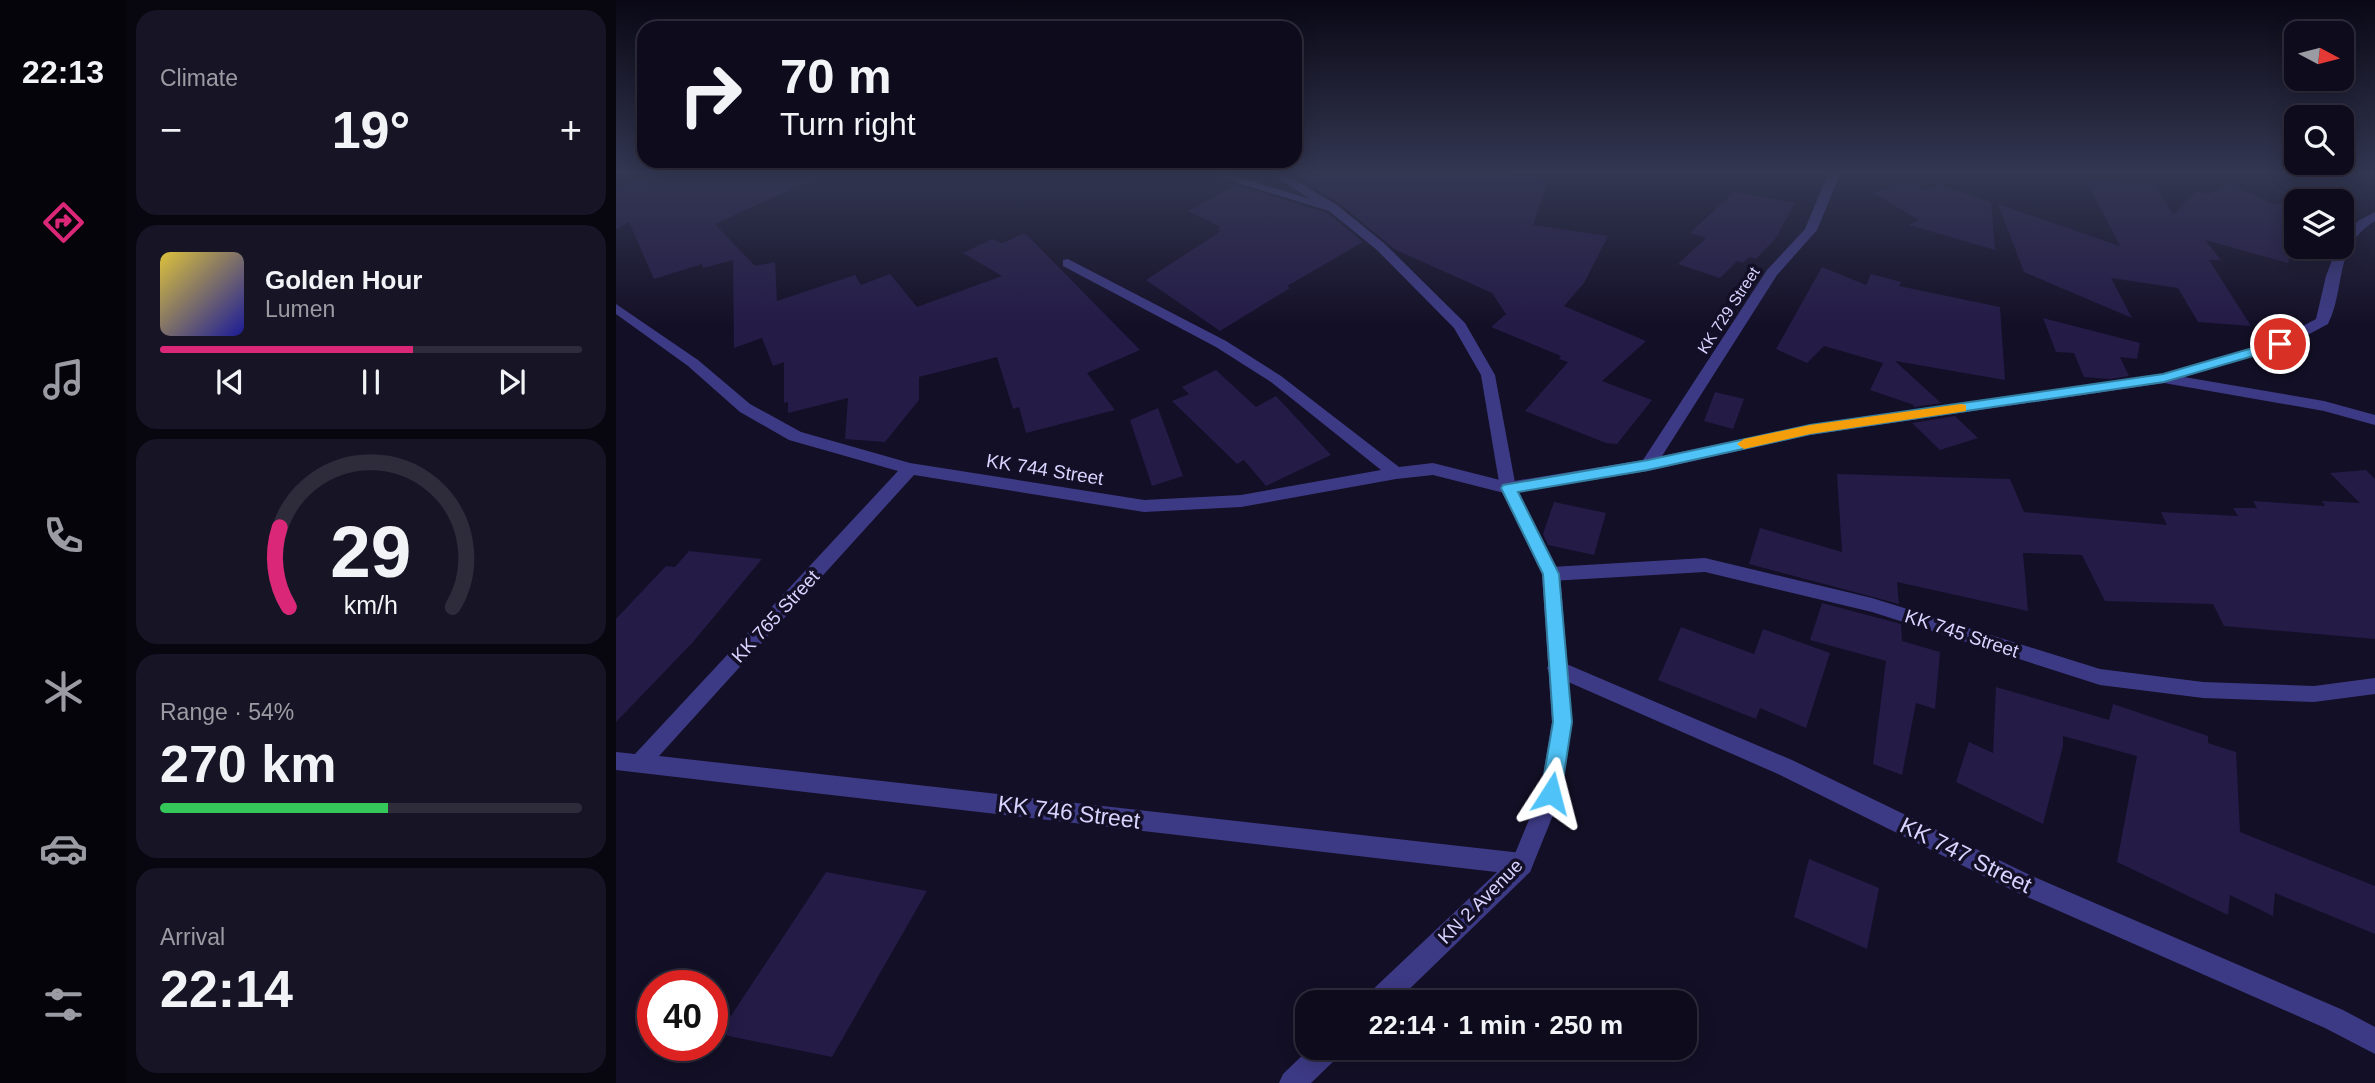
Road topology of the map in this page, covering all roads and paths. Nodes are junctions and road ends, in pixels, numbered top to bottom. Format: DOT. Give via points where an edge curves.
graph roads {
  1 [pos="1353,225"];
  2 [pos="1813,225"];
  3 [pos="2359,225"];
  4 [pos="1068,264"];
  5 [pos="616,308"];
  6 [pos="2164,378"];
  7 [pos="2375,420"];
  8 [pos="1648,465"];
  9 [pos="910,469"];
  10 [pos="1396,473"];
  11 [pos="1508,488"];
  12 [pos="1551,574"];
  13 [pos="1557,668"];
  14 [pos="2375,686"];
  15 [pos="616,761"];
  16 [pos="640,762"];
  17 [pos="1522,864"];
  18 [pos="1391,990"];
  19 [pos="2375,1041"];
  20 [pos="1316,1060"];
  21 [pos="1292,1083"];
  1 -- 11 [label="street, KN 2 Avenue" via="1461,326 1488,375"];
  2 -- 8 [label="street, KK 729 Street" via="1772,273"];
  3 -- 6 [label="street" via="2336,259 2323,321 2280,344"];
  4 -- 10 [label="street" via="1276,379"];
  5 -- 9 [label="street, KK 744 Street" via="755,414 795,436"];
  6 -- 7 [label="street" via="2324,406"];
  6 -- 8 [label="street" via="1810,429"];
  8 -- 11 [label="street"];
  9 -- 10 [label="street, KK 744 Street" via="1144,506 1241,501"];
  9 -- 16 [label="street, KK 765 Street"];
  10 -- 11 [label="street, KK 744 Street" via="1433,469"];
  11 -- 12 [label="street, KN 2 Avenue"];
  12 -- 13 [label="street, KN 2 Avenue"];
  12 -- 14 [label="street, KK 745 Street" via="1705,565 1872,605 2101,677 2203,690 2314,694"];
  13 -- 17 [label="street, KN 2 Avenue" via="1562,722 1551,793"];
  13 -- 19 [label="street, KK 747 Street" via="1786,767 2024,884"];
  15 -- 16 [label="street, KK 746 Street"];
  16 -- 17 [label="street, KK 746 Street"];
  17 -- 18 [label="street, KN 2 Avenue"];
  20 -- 21 [label="street"];
}
